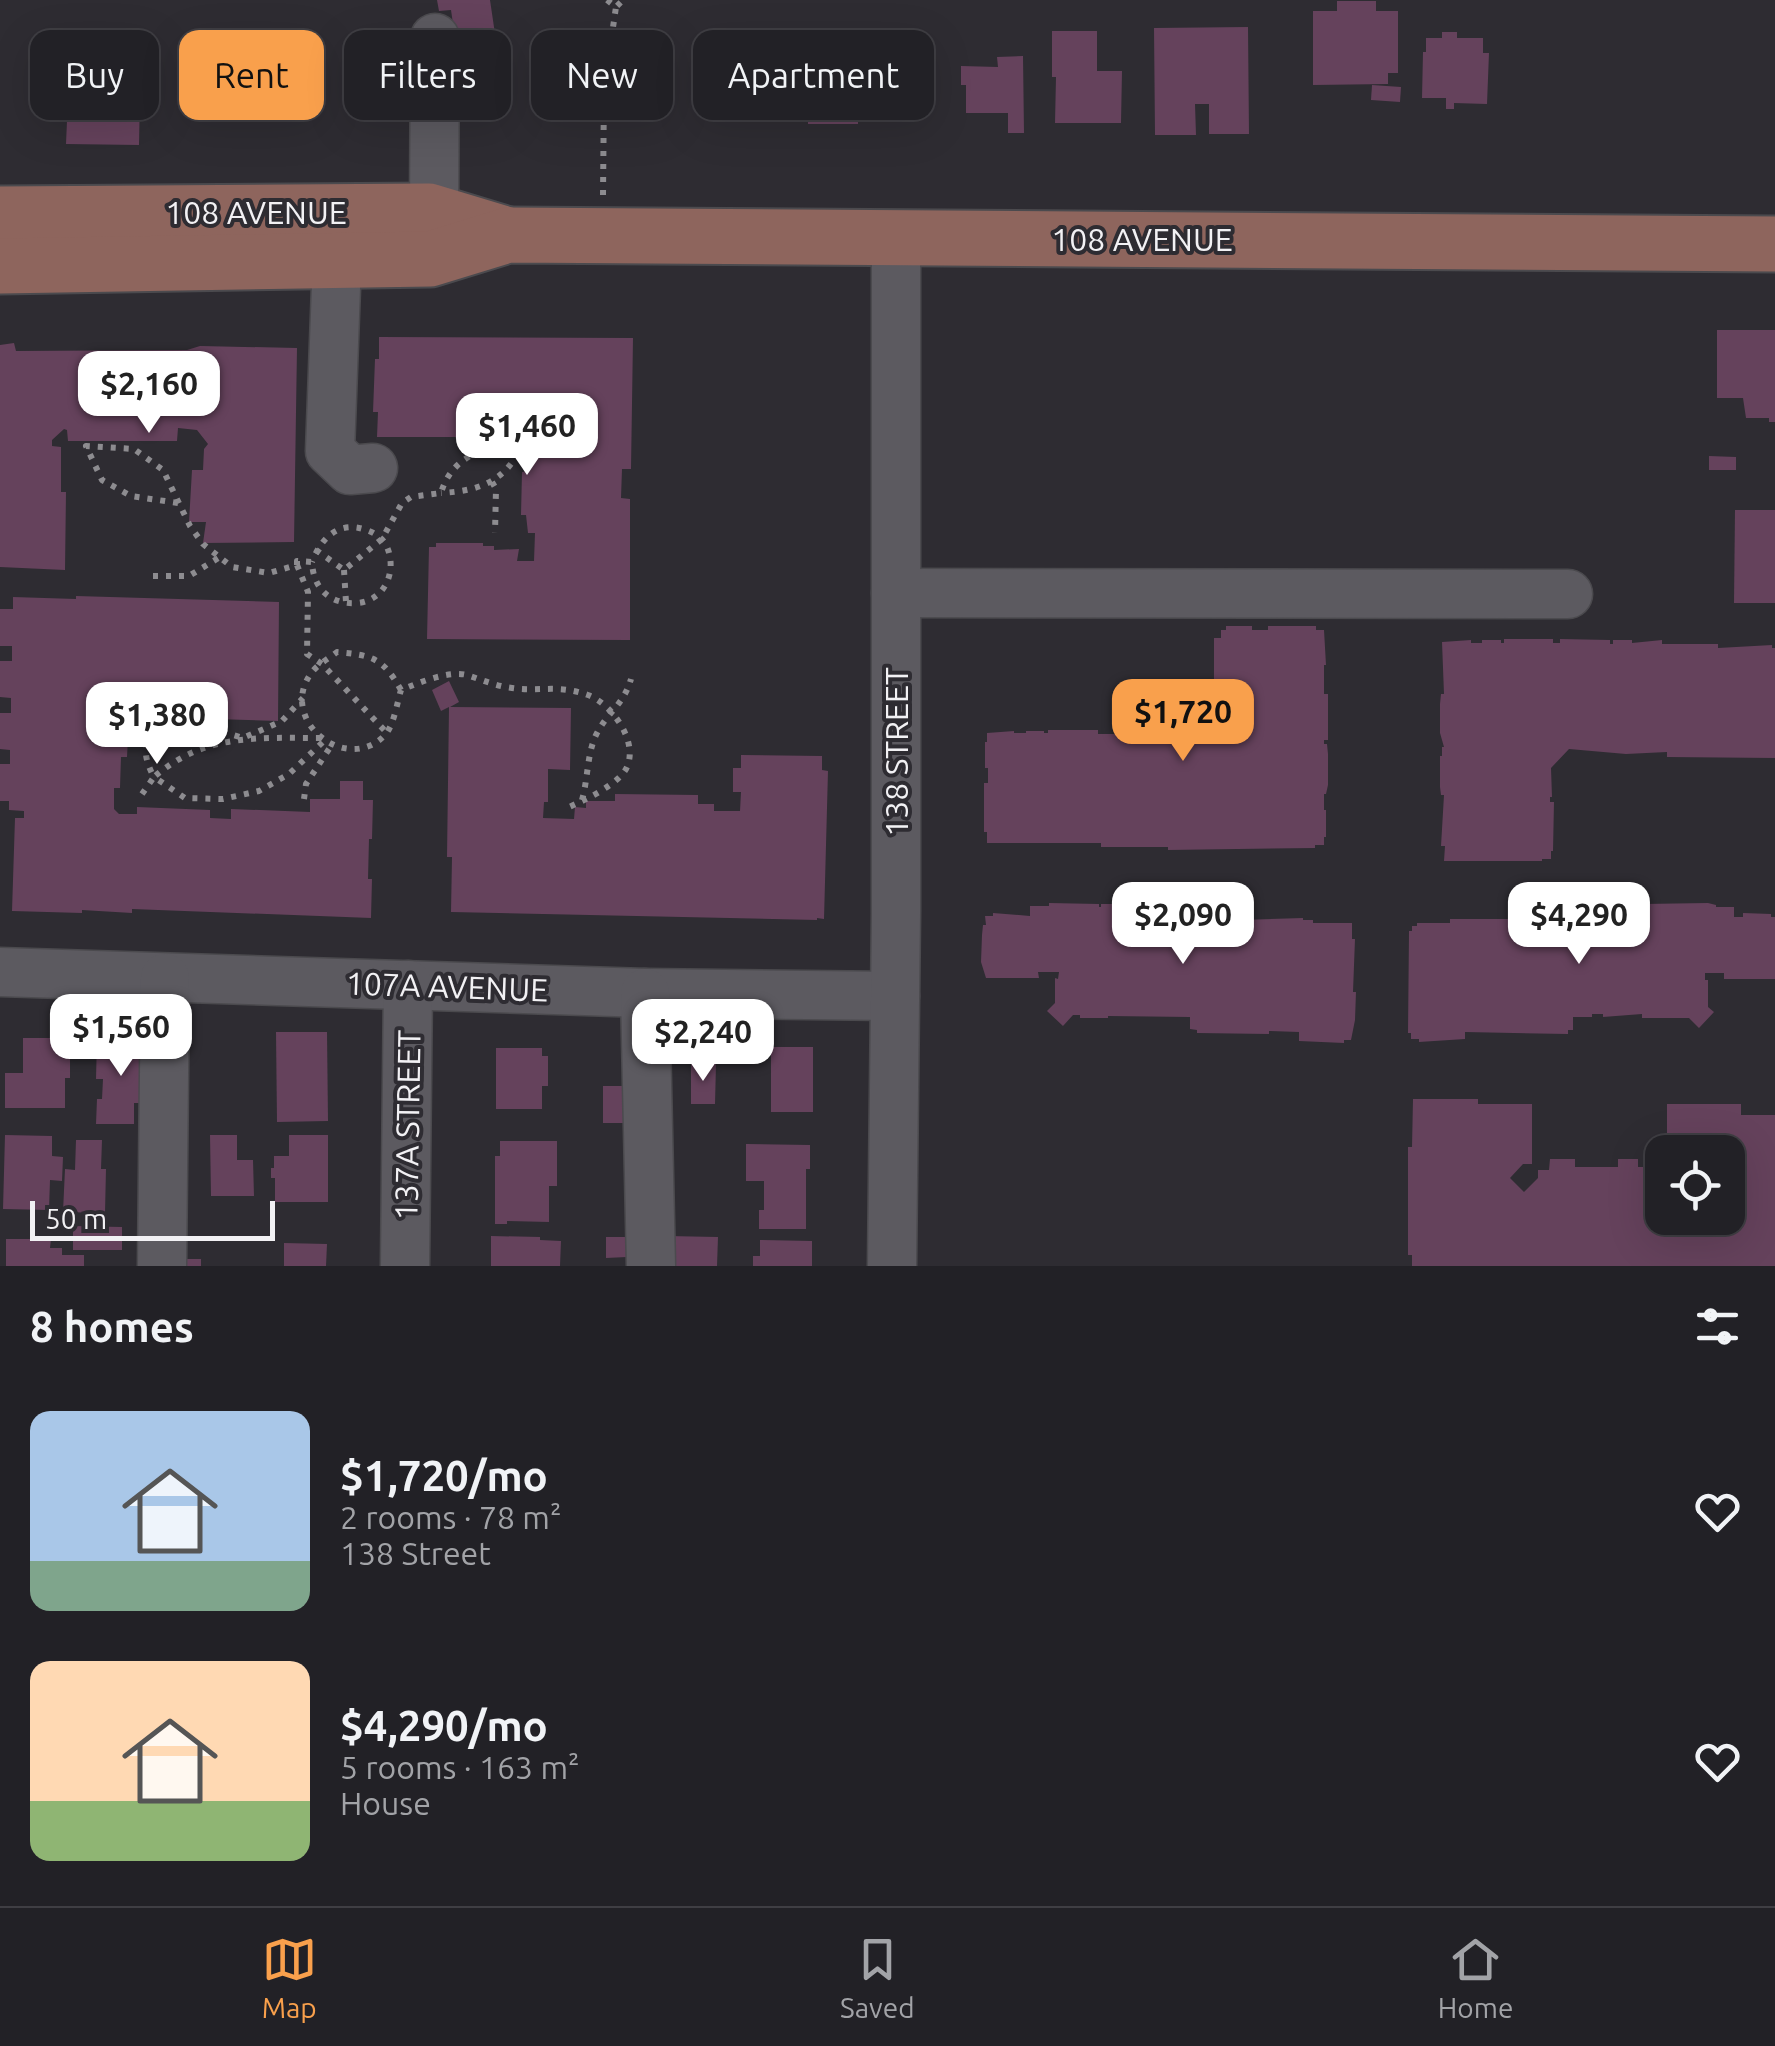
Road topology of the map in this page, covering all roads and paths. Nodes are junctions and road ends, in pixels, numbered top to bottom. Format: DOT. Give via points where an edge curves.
graph roads {
  1 [pos="607,0"];
  2 [pos="623,0"];
  3 [pos="616,7"];
  4 [pos="435,120"];
  5 [pos="603,196"];
  6 [pos="434,212"];
  7 [pos="0,214"];
  8 [pos="508,236"];
  9 [pos="896,237"];
  10 [pos="1775,244"];
  11 [pos="337,260"];
  12 [pos="0,266"];
  13 [pos="373,468"];
  14 [pos="492,482"];
  15 [pos="441,492"];
  16 [pos="178,503"];
  17 [pos="494,533"];
  18 [pos="382,539"];
  19 [pos="316,550"];
  20 [pos="220,557"];
  21 [pos="312,562"];
  22 [pos="297,566"];
  23 [pos="344,570"];
  24 [pos="152,576"];
  25 [pos="896,593"];
  26 [pos="1568,594"];
  27 [pos="346,602"];
  28 [pos="307,654"];
  29 [pos="322,664"];
  30 [pos="631,678"];
  31 [pos="307,683"];
  32 [pos="400,690"];
  33 [pos="304,698"];
  34 [pos="612,713"];
  35 [pos="387,733"];
  36 [pos="243,738"];
  37 [pos="326,741"];
  38 [pos="154,777"];
  39 [pos="142,794"];
  40 [pos="304,799"];
  41 [pos="582,802"];
  42 [pos="570,807"];
  43 [pos="0,972"];
  44 [pos="165,978"];
  45 [pos="408,984"];
  46 [pos="645,993"];
  47 [pos="895,996"];
  48 [pos="162,1266"];
  49 [pos="405,1266"];
  50 [pos="651,1266"];
  51 [pos="892,1266"];
  1 -- 3 [label="path"];
  2 -- 3 [label="path"];
  3 -- 5 [label="path" via="604,88"];
  4 -- 6 [label="street"];
  6 -- 7 [label="main road, 108 AVENUE"];
  6 -- 8 [label="main road, 108 AVENUE"];
  8 -- 9 [label="main road, 108 AVENUE"];
  8 -- 11 [label="main road, 108 AVENUE" via="430,259"];
  9 -- 10 [label="main road, 108 AVENUE"];
  9 -- 25 [label="street, 138 STREET"];
  11 -- 12 [label="main road, 108 AVENUE"];
  11 -- 13 [label="street" via="354,373 330,451 350,470"];
  14 -- 15 [label="path"];
  14 -- 15 [label="path" via="521,447 491,446 472,454"];
  14 -- 17 [label="path"];
  15 -- 18 [label="path" via="402,503"];
  16 -- 16 [label="path" via="163,470 134,449 86,446 102,480 131,496"];
  16 -- 20 [label="path" via="203,544"];
  18 -- 19 [label="path" via="348,528 332,532"];
  18 -- 23 [label="path"];
  18 -- 27 [label="path" via="390,576 384,592"];
  19 -- 21 [label="path"];
  19 -- 23 [label="path"];
  20 -- 22 [label="path" via="232,567 269,573"];
  20 -- 24 [label="path" via="189,576"];
  21 -- 22 [label="path" via="297,560"];
  21 -- 27 [label="path" via="318,588"];
  22 -- 28 [label="path" via="308,592"];
  23 -- 27 [label="path"];
  25 -- 26 [label="street"];
  25 -- 47 [label="street, 138 STREET"];
  28 -- 29 [label="path"];
  28 -- 31 [label="path"];
  29 -- 31 [label="path"];
  29 -- 32 [label="path" via="338,652 368,654 391,672"];
  29 -- 35 [label="path"];
  30 -- 34 [label="path"];
  31 -- 33 [label="path"];
  32 -- 34 [label="path" via="465,674 514,688 564,687 593,696"];
  32 -- 35 [label="path"];
  33 -- 36 [label="path" via="282,722"];
  33 -- 37 [label="path" via="304,713"];
  34 -- 41 [label="path" via="593,741"];
  34 -- 41 [label="path" via="621,721 630,754 625,771"];
  35 -- 37 [label="path" via="354,748"];
  36 -- 37 [label="path"];
  36 -- 38 [label="path" via="175,759"];
  36 -- 38 [label="path" via="203,726 150,731 144,746"];
  37 -- 38 [label="path" via="259,791 223,799 184,798"];
  37 -- 40 [label="path"];
  38 -- 39 [label="path"];
  41 -- 42 [label="path"];
  43 -- 44 [label="street, 107A AVENUE"];
  44 -- 45 [label="street, 107A AVENUE"];
  44 -- 48 [label="street"];
  45 -- 46 [label="street, 107A AVENUE"];
  45 -- 49 [label="street, 137A STREET"];
  46 -- 47 [label="street, 107A AVENUE"];
  46 -- 50 [label="street"];
  47 -- 51 [label="street, 138 STREET"];
}
